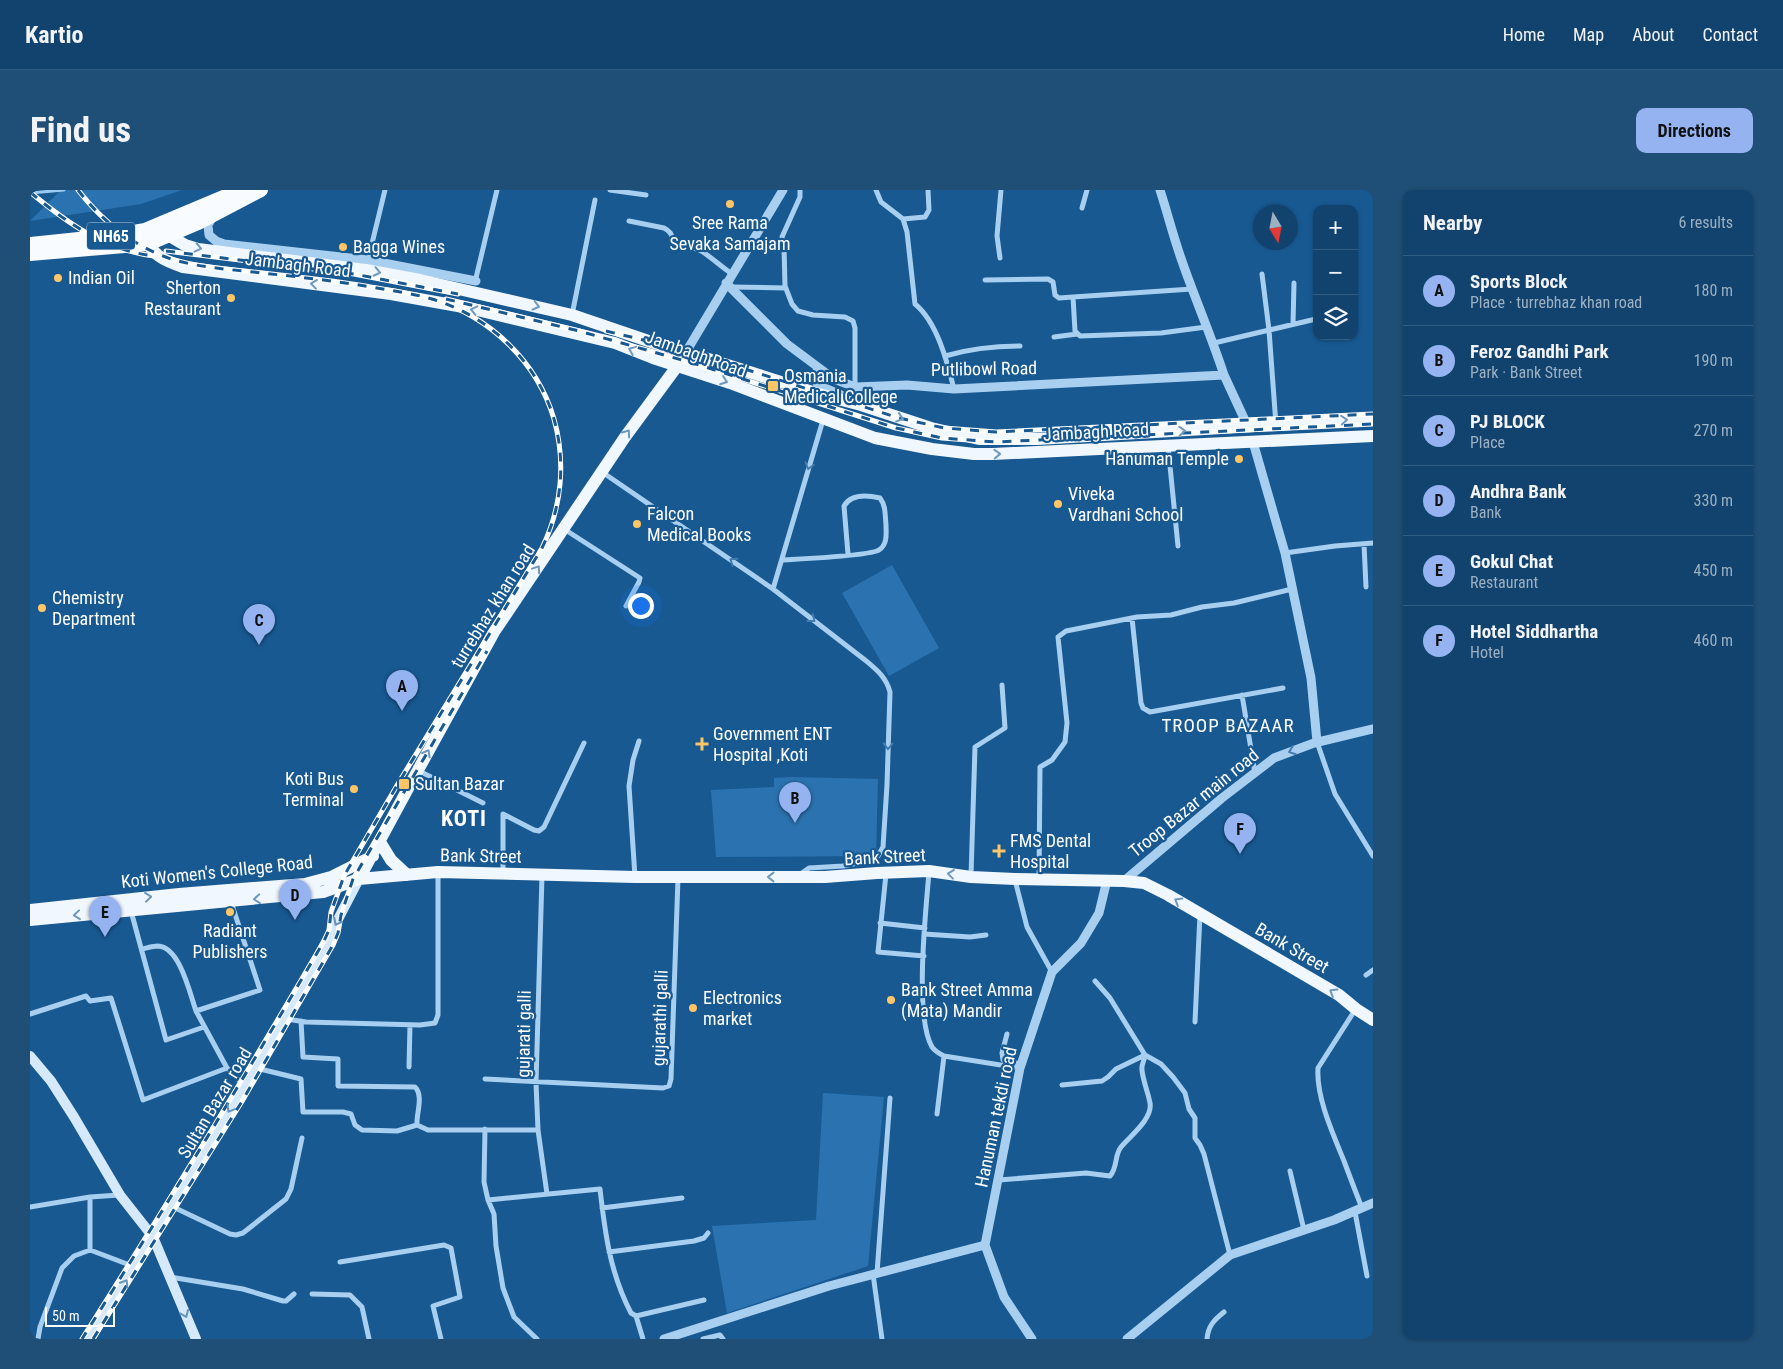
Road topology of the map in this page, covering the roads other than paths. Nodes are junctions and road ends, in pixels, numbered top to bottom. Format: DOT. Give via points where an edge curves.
graph roads {
  1 [pos="240,190"];
  2 [pos="261,190"];
  3 [pos="385,190"];
  4 [pos="497,190"];
  5 [pos="610,190"];
  6 [pos="783,190"];
  7 [pos="800,190"];
  8 [pos="876,190"];
  9 [pos="928,190"];
  10 [pos="1001,190"];
  11 [pos="1087,190"];
  12 [pos="1160,190"];
  13 [pos="646,195"];
  14 [pos="595,200"];
  15 [pos="1082,208"];
  16 [pos="213,216"];
  17 [pos="902,219"];
  18 [pos="629,221"];
  19 [pos="150,229"];
  20 [pos="169,236"];
  21 [pos="30,244"];
  22 [pos="148,244"];
  23 [pos="30,254"];
  24 [pos="1000,258"];
  25 [pos="368,260"];
  26 [pos="732,274"];
  27 [pos="1262,274"];
  28 [pos="985,280"];
  29 [pos="1294,283"];
  30 [pos="728,285"];
  31 [pos="474,286"];
  32 [pos="786,288"];
  33 [pos="1192,289"];
  34 [pos="1073,297"];
  35 [pos="572,315"];
  36 [pos="1313,320"];
  37 [pos="1293,324"];
  38 [pos="1206,327"];
  39 [pos="1269,330"];
  40 [pos="1077,334"];
  41 [pos="1054,337"];
  42 [pos="1214,343"];
  43 [pos="1020,346"];
  44 [pos="686,352"];
  45 [pos="945,356"];
  46 [pos="678,365"];
  47 [pos="818,368"];
  48 [pos="1224,376"];
  49 [pos="783,383"];
  50 [pos="855,387"];
  51 [pos="954,388"];
  52 [pos="861,405"];
  53 [pos="793,408"];
  54 [pos="1373,419"];
  55 [pos="823,420"];
  56 [pos="1276,425"];
  57 [pos="1248,426"];
  58 [pos="1373,436"];
  59 [pos="973,438"];
  60 [pos="1253,442"];
  61 [pos="1168,445"];
  62 [pos="965,453"];
  63 [pos="602,472"];
  64 [pos="564,529"];
  65 [pos="1373,543"];
  66 [pos="1364,544"];
  67 [pos="1178,546"];
  68 [pos="1285,552"];
  69 [pos="848,554"];
  70 [pos="782,560"];
  71 [pos="1366,587"];
  72 [pos="773,589"];
  73 [pos="1292,589"];
  74 [pos="626,606"];
  75 [pos="1132,618"];
  76 [pos="1002,685"];
  77 [pos="1283,688"];
  78 [pos="1242,695"];
  79 [pos="1373,729"];
  80 [pos="639,741"];
  81 [pos="1317,742"];
  82 [pos="584,743"];
  83 [pos="418,770"];
  84 [pos="1255,773"];
  85 [pos="483,803"];
  86 [pos="380,842"];
  87 [pos="373,856"];
  88 [pos="1373,856"];
  89 [pos="929,871"];
  90 [pos="438,872"];
  91 [pos="886,872"];
  92 [pos="503,874"];
  93 [pos="542,874"];
  94 [pos="407,875"];
  95 [pos="635,877"];
  96 [pos="678,877"];
  97 [pos="797,877"];
  98 [pos="971,877"];
  99 [pos="359,879"];
  100 [pos="1015,879"];
  101 [pos="1039,879"];
  102 [pos="1107,880"];
  103 [pos="1124,881"];
  104 [pos="231,901"];
  105 [pos="30,910"];
  106 [pos="131,910"];
  107 [pos="1200,914"];
  108 [pos="30,920"];
  109 [pos="880,923"];
  110 [pos="924,931"];
  111 [pos="986,935"];
  112 [pos="142,949"];
  113 [pos="924,956"];
  114 [pos="1373,970"];
  115 [pos="1052,972"];
  116 [pos="1366,975"];
  117 [pos="1095,982"];
  118 [pos="1356,1009"];
  119 [pos="196,1011"];
  120 [pos="30,1014"];
  121 [pos="286,1019"];
  122 [pos="1373,1020"];
  123 [pos="301,1021"];
  124 [pos="1195,1022"];
  125 [pos="410,1024"];
  126 [pos="204,1027"];
  127 [pos="1007,1034"];
  128 [pos="1145,1055"];
  129 [pos="30,1056"];
  130 [pos="944,1056"];
  131 [pos="1020,1066"];
  132 [pos="408,1067"];
  133 [pos="227,1068"];
  134 [pos="255,1068"];
  135 [pos="485,1079"];
  136 [pos="536,1083"];
  137 [pos="1062,1085"];
  138 [pos="245,1086"];
  139 [pos="890,1098"];
  140 [pos="937,1114"];
  141 [pos="418,1125"];
  142 [pos="485,1129"];
  143 [pos="538,1130"];
  144 [pos="302,1138"];
  145 [pos="1290,1171"];
  146 [pos="998,1180"];
  147 [pos="547,1194"];
  148 [pos="120,1195"];
  149 [pos="90,1197"];
  150 [pos="682,1198"];
  151 [pos="488,1200"];
  152 [pos="1373,1203"];
  153 [pos="171,1206"];
  154 [pos="30,1207"];
  155 [pos="602,1208"];
  156 [pos="1358,1210"];
  157 [pos="1304,1230"];
  158 [pos="708,1233"];
  159 [pos="153,1237"];
  160 [pos="985,1245"];
  161 [pos="90,1250"];
  162 [pos="609,1252"];
  163 [pos="1230,1255"];
  164 [pos="340,1262"];
  165 [pos="135,1267"];
  166 [pos="875,1273"];
  167 [pos="1367,1276"];
  168 [pos="169,1277"];
  169 [pos="294,1294"];
  170 [pos="312,1294"];
  171 [pos="704,1300"];
  172 [pos="1224,1312"];
  173 [pos="636,1316"];
  174 [pos="698,1328"];
  175 [pos="38,1339"];
  176 [pos="90,1339"];
  177 [pos="196,1339"];
  178 [pos="369,1339"];
  179 [pos="441,1339"];
  180 [pos="537,1339"];
  181 [pos="642,1339"];
  182 [pos="664,1339"];
  183 [pos="702,1339"];
  184 [pos="723,1339"];
  185 [pos="882,1339"];
  186 [pos="1032,1339"];
  187 [pos="1127,1339"];
  188 [pos="1207,1339"];
  1 -- 19 [label="highway, NH65"];
  2 -- 16 [label="highway, NH65"];
  3 -- 25 [label="street"];
  4 -- 31 [label="street"];
  5 -- 13 [label="street"];
  6 -- 26 [label="street"];
  7 -- 32 [label="street" via="800,197 782,233"];
  8 -- 17 [label="street" via="881,202"];
  9 -- 17 [label="street" via="929,210 925,217"];
  10 -- 24 [label="street" via="997,236"];
  11 -- 15 [label="street"];
  12 -- 33 [label="street"];
  14 -- 35 [label="street"];
  16 -- 20 [label="highway, NH65"];
  16 -- 25 [label="street" via="208,225 209,235 224,244"];
  17 -- 45 [label="street" via="907,232 915,304 922,310"];
  18 -- 26 [label="street" via="668,230 673,241 702,252"];
  19 -- 20 [label="main road, Jambagh Road"];
  19 -- 21 [label="highway, NH65"];
  19 -- 22 [label="main road"];
  20 -- 22 [label="highway, NH65"];
  20 -- 31 [label="main road, Jambagh Road, one-way" via="198,249"];
  22 -- 23 [label="highway, NH65"];
  46 -- 22 [label="main road, Jambagh Road, one-way" via="616,344 469,308 390,294 183,267 161,259"];
  25 -- 31 [label="street"];
  26 -- 30 [label="street"];
  27 -- 39 [label="street"];
  28 -- 34 [label="street" via="1048,279 1053,282 1059,298"];
  29 -- 37 [label="street"];
  30 -- 32 [label="street"];
  30 -- 44 [label="street"];
  30 -- 47 [label="street, Putlibowl Road" via="787,344"];
  31 -- 35 [label="main road, Jambagh Road, one-way"];
  32 -- 50 [label="street" via="798,312 845,317 853,321"];
  33 -- 34 [label="street"];
  33 -- 38 [label="street"];
  34 -- 40 [label="street"];
  35 -- 44 [label="main road, Jambagh Road"];
  36 -- 37 [label="street"];
  37 -- 39 [label="street"];
  38 -- 40 [label="street" via="1161,333"];
  38 -- 42 [label="street"];
  39 -- 42 [label="street"];
  39 -- 56 [label="street"];
  40 -- 41 [label="street"];
  42 -- 48 [label="street"];
  43 -- 45 [label="street"];
  44 -- 49 [label="main road, Jambagh Road"];
  45 -- 51 [label="street"];
  46 -- 53 [label="main road, Jambagh Road, one-way"];
  63 -- 46 [label="main road, turrebhaz khan road, one-way"];
  47 -- 50 [label="street, Putlibowl Road"];
  47 -- 52 [label="street" via="817,383"];
  48 -- 51 [label="street, Putlibowl Road"];
  48 -- 57 [label="street"];
  49 -- 52 [label="main road, Jambagh Road"];
  49 -- 53 [label="main road" via="784,396"];
  50 -- 51 [label="street, Putlibowl Road" via="907,385"];
  52 -- 59 [label="main road, Jambagh Road, one-way"];
  53 -- 55 [label="main road, Jambagh Road"];
  56 -- 54 [label="main road, Jambagh Road, one-way"];
  55 -- 62 [label="main road, Jambagh Road" via="875,438"];
  55 -- 70 [label="street, one-way"];
  56 -- 57 [label="main road, Jambagh Road"];
  59 -- 57 [label="main road, Jambagh Road, one-way" via="1038,439"];
  58 -- 60 [label="main road, Jambagh Road"];
  59 -- 62 [label="main road" via="971,449"];
  60 -- 61 [label="main road, Jambagh Road"];
  60 -- 68 [label="street"];
  62 -- 61 [label="main road, Jambagh Road, one-way"];
  61 -- 67 [label="street"];
  63 -- 64 [label="main road, turrebhaz khan road"];
  72 -- 63 [label="street, one-way"];
  64 -- 74 [label="street" via="640,578"];
  83 -- 64 [label="main road, turrebhaz khan road, one-way" via="494,632"];
  65 -- 66 [label="street"];
  66 -- 68 [label="street"];
  66 -- 71 [label="street"];
  68 -- 73 [label="street"];
  69 -- 69 [label="street" via="878,551 884,545 885,512 880,498 854,497 844,506"];
  69 -- 70 [label="street"];
  70 -- 72 [label="street"];
  72 -- 97 [label="street, one-way" via="878,671 890,692 883,847 878,856 868,861 809,868"];
  73 -- 75 [label="street" via="1234,603"];
  73 -- 81 [label="street" via="1311,678"];
  75 -- 78 [label="street" via="1141,703 1146,710 1150,712"];
  75 -- 101 [label="street" via="1066,631 1058,637 1066,742 1052,760 1040,767"];
  76 -- 98 [label="street" via="1006,728 974,746"];
  77 -- 78 [label="street"];
  78 -- 84 [label="street"];
  79 -- 81 [label="street, Troop Bazar main road"];
  80 -- 95 [label="street" via="629,786"];
  81 -- 84 [label="street, Troop Bazar main road, one-way" via="1274,758"];
  81 -- 88 [label="street" via="1335,794"];
  82 -- 92 [label="street" via="544,827 534,830 503,814"];
  83 -- 85 [label="street"];
  83 -- 86 [label="main road, turrebhaz khan road"];
  84 -- 103 [label="street, Troop Bazar main road"];
  86 -- 87 [label="main road, turrebhaz khan road"];
  86 -- 94 [label="main road" via="391,860"];
  87 -- 99 [label="main road, turrebhaz khan road"];
  105 -- 87 [label="main road, Koti Women's College Road, one-way" via="305,884 331,877"];
  89 -- 91 [label="main road, Bank Street"];
  98 -- 89 [label="main road, Bank Street, one-way"];
  89 -- 110 [label="street"];
  90 -- 92 [label="main road, Bank Street"];
  90 -- 94 [label="main road, Bank Street"];
  90 -- 125 [label="street" via="438,1015 435,1023"];
  91 -- 97 [label="main road, Bank Street"];
  91 -- 109 [label="street"];
  92 -- 93 [label="main road, Bank Street"];
  93 -- 95 [label="main road, Bank Street"];
  93 -- 136 [label="street, gujarati galli"];
  94 -- 99 [label="main road, Bank Street"];
  95 -- 96 [label="main road, Bank Street"];
  97 -- 96 [label="main road, Bank Street, one-way"];
  96 -- 136 [label="street, gujarathi galli" via="669,1086"];
  98 -- 100 [label="main road, Bank Street"];
  99 -- 104 [label="main road, Koti Women's College Road, one-way" via="322,892"];
  99 -- 121 [label="main road, Sultan Bazar road, one-way"];
  100 -- 101 [label="main road, Bank Street"];
  100 -- 115 [label="street" via="1027,927"];
  101 -- 102 [label="main road, Bank Street"];
  102 -- 103 [label="main road, Bank Street"];
  102 -- 115 [label="street, Hanuman tekdi road" via="1099,913 1081,943"];
  107 -- 103 [label="main road, Bank Street, one-way" via="1144,883"];
  104 -- 106 [label="main road, Koti Women's College Road"];
  104 -- 119 [label="street" via="260,990"];
  106 -- 108 [label="main road, Koti Women's College Road, one-way"];
  106 -- 112 [label="street"];
  118 -- 107 [label="main road, Bank Street, one-way" via="1339,995"];
  107 -- 124 [label="street"];
  109 -- 110 [label="street"];
  109 -- 113 [label="street" via="880,953"];
  110 -- 111 [label="street" via="970,937"];
  110 -- 113 [label="street"];
  112 -- 119 [label="street" via="158,946 169,950 177,959"];
  112 -- 126 [label="street" via="166,1040"];
  113 -- 130 [label="street" via="925,1020 933,1049"];
  114 -- 116 [label="street"];
  115 -- 131 [label="street, Hanuman tekdi road"];
  117 -- 128 [label="street" via="1110,998"];
  118 -- 122 [label="main road, Bank Street"];
  118 -- 156 [label="street" via="1318,1068 1317,1076"];
  119 -- 126 [label="street"];
  120 -- 133 [label="street" via="86,996 90,1001 111,998 143,1100"];
  121 -- 123 [label="street"];
  121 -- 134 [label="main road, Sultan Bazar road"];
  123 -- 125 [label="street"];
  123 -- 141 [label="street" via="303,1057 338,1059 338,1086 415,1086 419,1095"];
  125 -- 132 [label="street"];
  126 -- 133 [label="street"];
  127 -- 131 [label="street" via="1002,1053 1004,1060"];
  128 -- 137 [label="street" via="1116,1069 1102,1081"];
  128 -- 146 [label="street" via="1141,1068 1151,1107 1147,1117 1120,1148 1110,1176 1086,1173"];
  128 -- 163 [label="street" via="1173,1076 1195,1118 1195,1138 1204,1154"];
  129 -- 148 [label="main road" via="51,1081"];
  130 -- 131 [label="street"];
  130 -- 140 [label="street"];
  131 -- 146 [label="street, Hanuman tekdi road"];
  133 -- 138 [label="street"];
  134 -- 138 [label="main road, Sultan Bazar road"];
  134 -- 141 [label="street" via="301,1079 304,1112 351,1114 355,1125 362,1130 397,1131"];
  135 -- 136 [label="street"];
  136 -- 143 [label="street, gujarati galli"];
  138 -- 153 [label="main road, Sultan Bazar road, one-way"];
  139 -- 166 [label="street"];
  141 -- 142 [label="street" via="428,1130"];
  142 -- 143 [label="street"];
  142 -- 151 [label="street" via="484,1182"];
  143 -- 147 [label="street, gujarati galli"];
  144 -- 153 [label="street" via="286,1199 243,1233 230,1234"];
  145 -- 157 [label="street"];
  146 -- 160 [label="street, Hanuman tekdi road"];
  147 -- 151 [label="street"];
  147 -- 155 [label="street" via="600,1189"];
  148 -- 149 [label="street"];
  148 -- 159 [label="main road"];
  149 -- 154 [label="street"];
  149 -- 161 [label="street"];
  150 -- 155 [label="street"];
  151 -- 180 [label="street" via="494,1214 503,1288 514,1317"];
  152 -- 156 [label="street"];
  153 -- 159 [label="main road, Sultan Bazar road"];
  155 -- 162 [label="street"];
  156 -- 157 [label="street"];
  156 -- 167 [label="street"];
  157 -- 163 [label="street"];
  158 -- 162 [label="street" via="694,1241"];
  159 -- 165 [label="main road, Sultan Bazar road"];
  159 -- 168 [label="main road"];
  160 -- 166 [label="street"];
  160 -- 186 [label="street" via="1004,1297"];
  161 -- 165 [label="street"];
  161 -- 175 [label="street" via="74,1256 62,1268"];
  162 -- 173 [label="street" via="622,1297"];
  163 -- 187 [label="street"];
  164 -- 179 [label="street" via="444,1246 451,1248 460,1297 433,1306"];
  176 -- 165 [label="main road, Sultan Bazar road, one-way"];
  166 -- 174 [label="street"];
  166 -- 185 [label="street"];
  168 -- 169 [label="street" via="234,1287 283,1301"];
  168 -- 177 [label="main road, one-way"];
  170 -- 178 [label="street" via="350,1295 362,1307"];
  171 -- 173 [label="street"];
  172 -- 188 [label="street" via="1212,1321"];
  173 -- 181 [label="street"];
  174 -- 182 [label="street"];
  174 -- 183 [label="street"];
  183 -- 184 [label="street" via="716,1335"];
}
